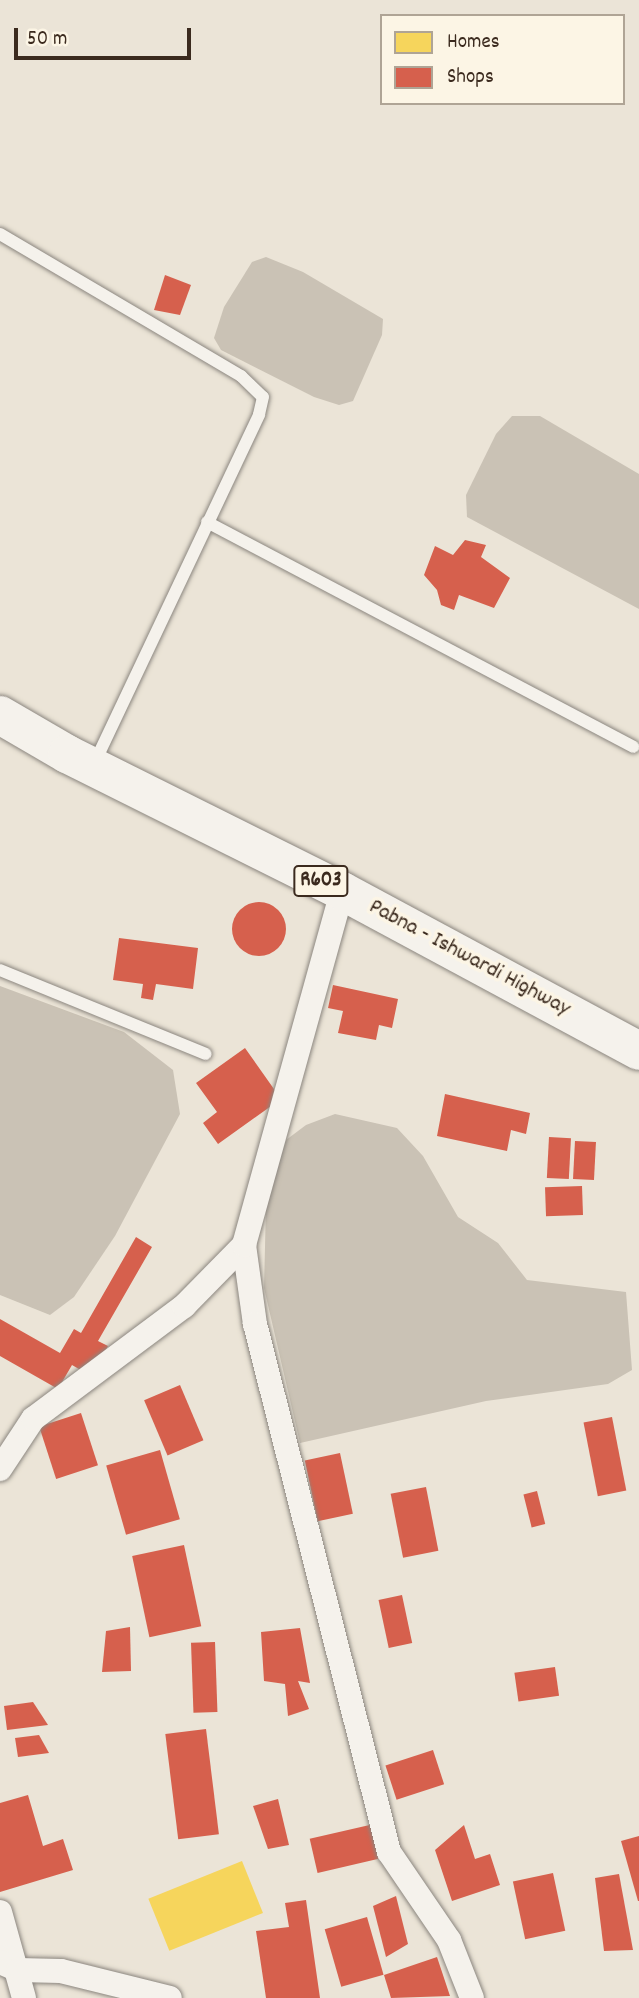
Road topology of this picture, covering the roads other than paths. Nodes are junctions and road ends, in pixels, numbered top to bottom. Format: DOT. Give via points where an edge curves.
graph roads {
  1 [pos="0,234"];
  2 [pos="207,522"];
  3 [pos="0,715"];
  4 [pos="633,747"];
  5 [pos="93,767"];
  6 [pos="342,891"];
  7 [pos="0,970"];
  8 [pos="639,1051"];
  9 [pos="206,1054"];
  10 [pos="244,1245"];
  11 [pos="0,1469"];
  12 [pos="0,1912"];
  13 [pos="9,1966"];
  14 [pos="24,1998"];
  15 [pos="170,1998"];
  16 [pos="472,1998"];
  1 -- 2 [label="lane" via="241,376 263,397 260,415"];
  2 -- 4 [label="lane"];
  2 -- 5 [label="lane"];
  3 -- 5 [label="main road, Pabna - Ishwardi Highway / R603"];
  5 -- 6 [label="main road, Pabna - Ishwardi Highway / R603"];
  6 -- 8 [label="main road, Pabna - Ishwardi Highway / R603"];
  6 -- 10 [label="street"];
  7 -- 9 [label="lane"];
  10 -- 11 [label="street" via="184,1306 33,1419"];
  10 -- 16 [label="street" via="255,1324 389,1852 449,1940"];
  12 -- 13 [label="street"];
  13 -- 14 [label="street"];
  13 -- 15 [label="street" via="61,1971"];
}
